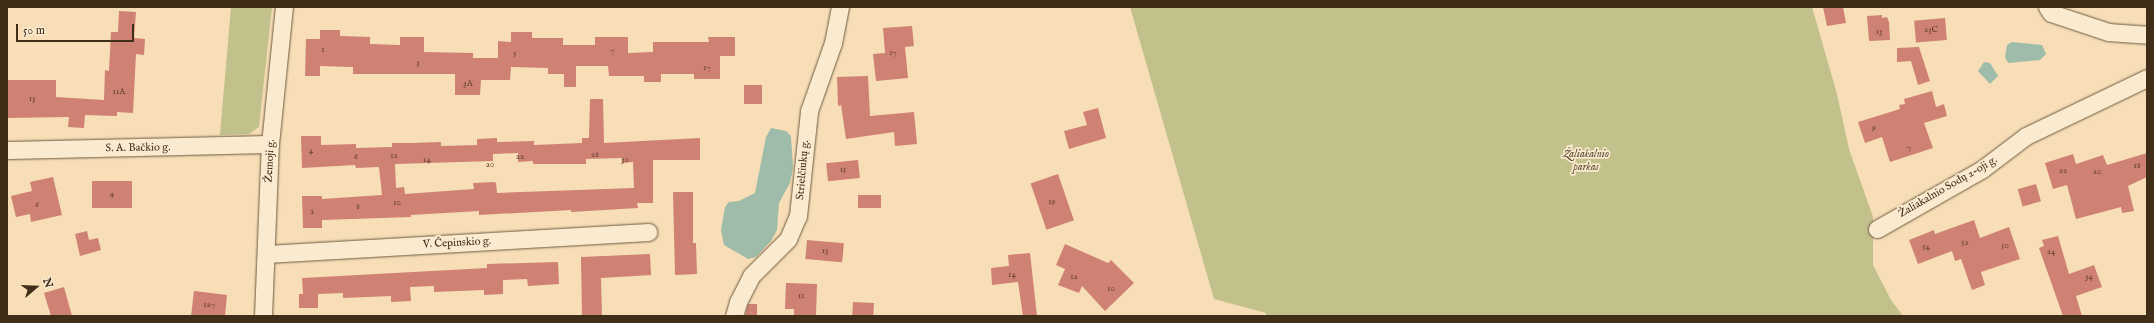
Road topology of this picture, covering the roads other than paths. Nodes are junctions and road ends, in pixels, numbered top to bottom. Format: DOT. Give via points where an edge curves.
graph roads {
  1 [pos="284,7"];
  2 [pos="840,7"];
  3 [pos="2047,7"];
  4 [pos="2147,35"];
  5 [pos="2147,78"];
  6 [pos="270,144"];
  7 [pos="7,150"];
  8 [pos="1876,229"];
  9 [pos="648,232"];
  10 [pos="266,254"];
  11 [pos="263,316"];
  12 [pos="734,316"];
  1 -- 6 [label="street, Žemoji g."];
  2 -- 12 [label="street, Strielčiukų g." via="833,43 809,111 798,216 788,239 751,276"];
  3 -- 4 [label="street" via="2051,13 2108,32"];
  5 -- 8 [label="street, Žaliakalnio Sodų 2-oji g." via="2026,136 1981,170"];
  6 -- 7 [label="street, S. A. Bačkio g."];
  6 -- 10 [label="street, Žemoji g."];
  9 -- 10 [label="street, V. Čepinskio g."];
  10 -- 11 [label="street, Žemoji g."];
}
